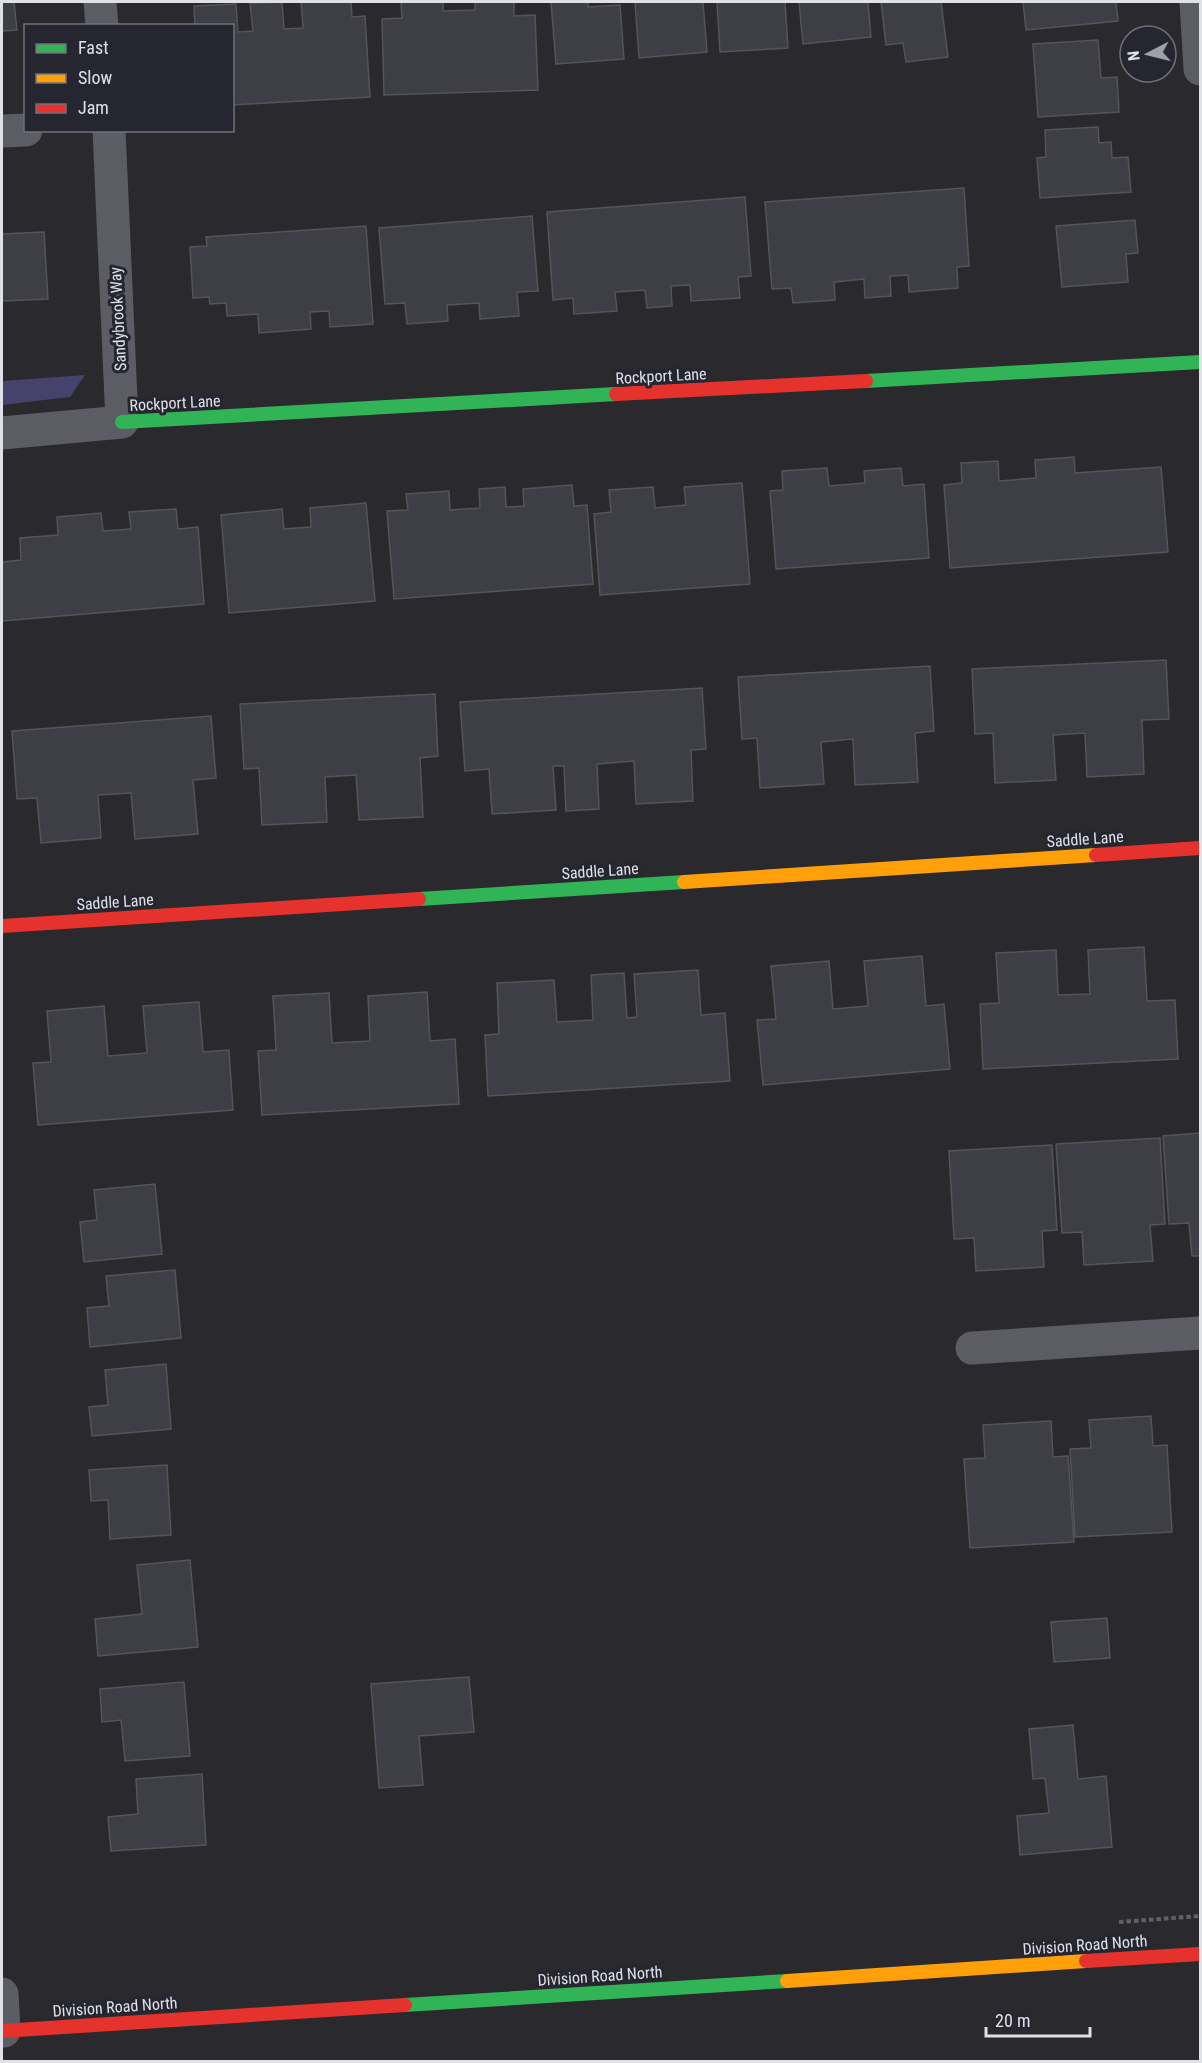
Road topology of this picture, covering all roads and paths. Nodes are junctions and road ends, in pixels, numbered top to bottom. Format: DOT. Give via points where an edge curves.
graph roads {
  1 [pos="100,2"];
  2 [pos="1198,13"];
  3 [pos="102,24"];
  4 [pos="1200,69"];
  5 [pos="24,130"];
  6 [pos="2,131"];
  7 [pos="109,132"];
  8 [pos="1200,362"];
  9 [pos="123,423"];
  10 [pos="2,433"];
  11 [pos="1200,848"];
  12 [pos="2,926"];
  13 [pos="1200,1333"];
  14 [pos="972,1348"];
  15 [pos="1200,1954"];
  16 [pos="2,1994"];
  17 [pos="2,2031"];
  1 -- 3 [label="street"];
  2 -- 4 [label="street"];
  5 -- 6 [label="street"];
  7 -- 9 [label="street, Sandybrook Way"];
  8 -- 9 [label="street, Rockport Lane"];
  9 -- 10 [label="street"];
  11 -- 12 [label="street, Saddle Lane"];
  13 -- 14 [label="street"];
  15 -- 17 [label="street, Division Road North"];
  16 -- 17 [label="street"];
}
